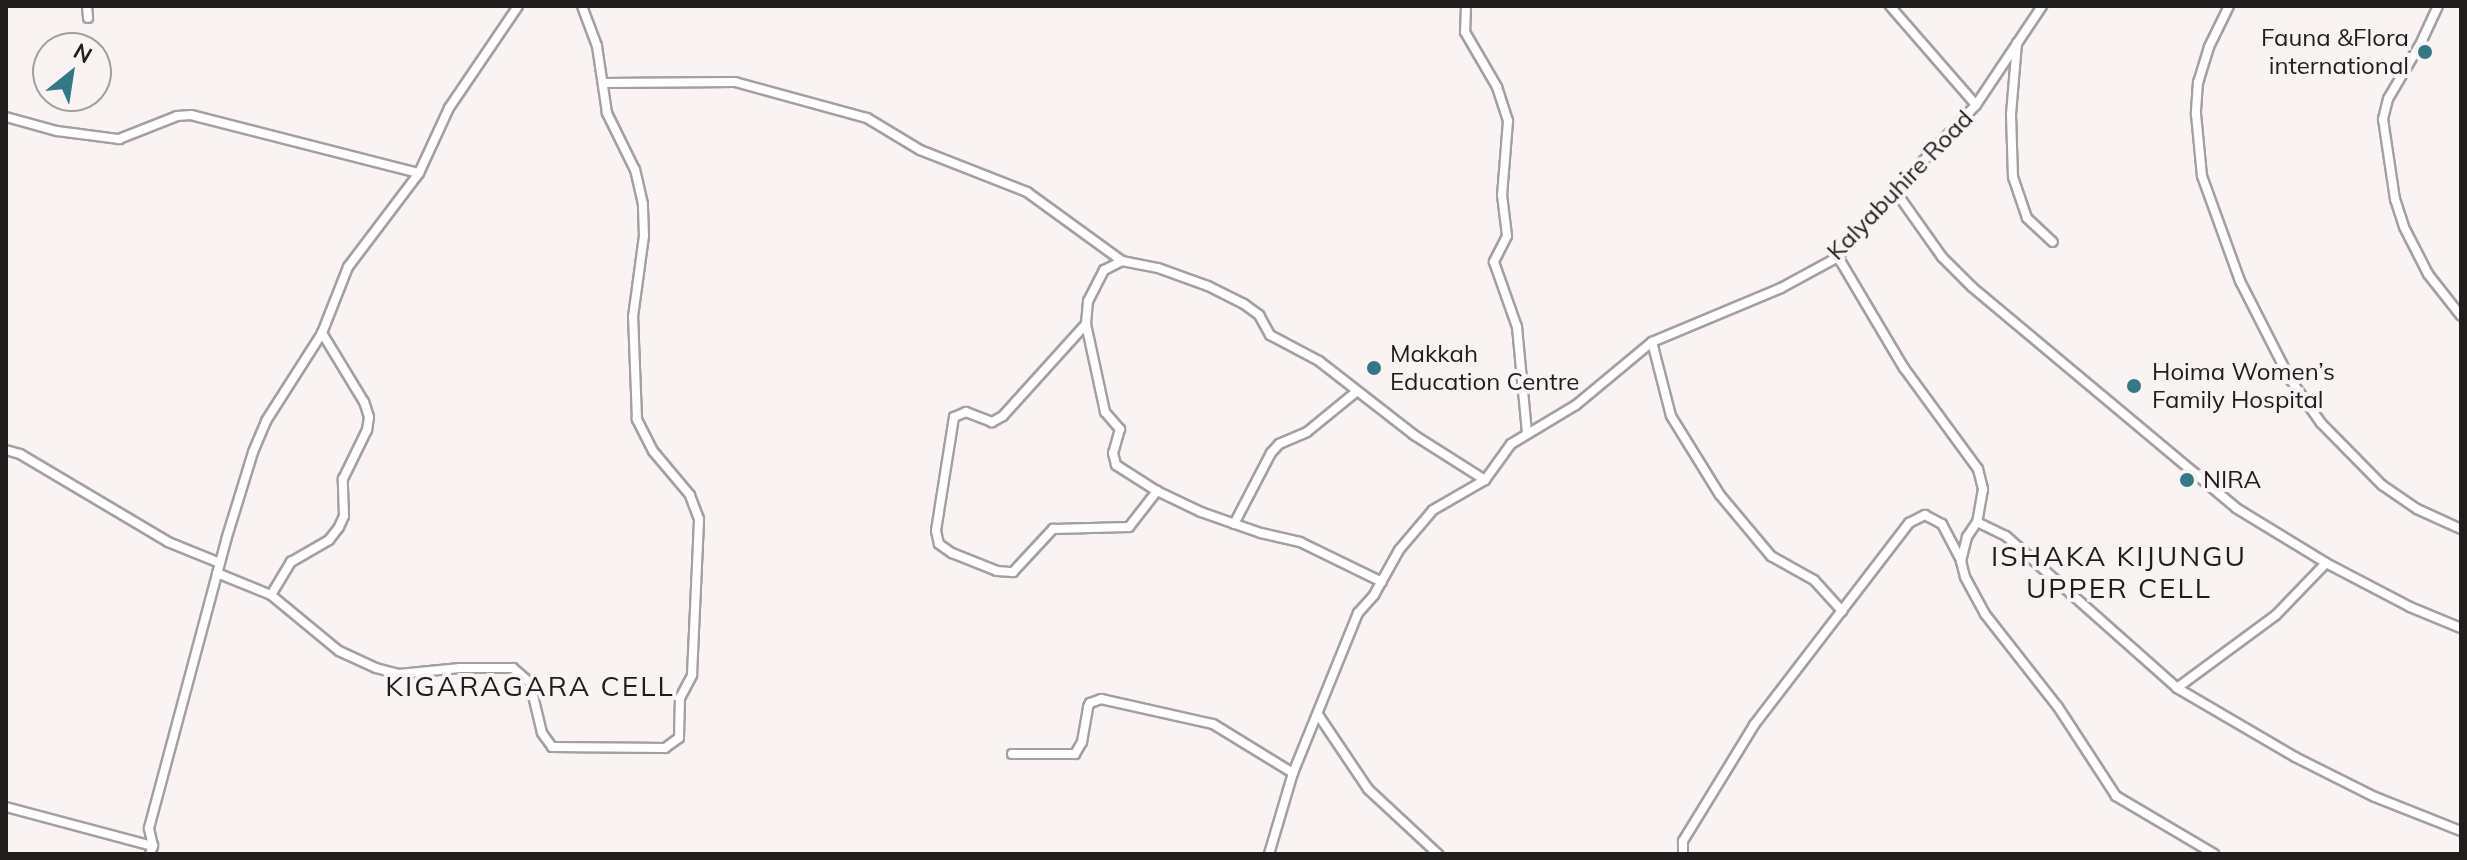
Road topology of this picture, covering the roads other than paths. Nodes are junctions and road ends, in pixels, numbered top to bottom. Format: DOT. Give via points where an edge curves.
graph roads {
  1 [pos="87,6"];
  2 [pos="518,6"];
  3 [pos="582,6"];
  4 [pos="1466,6"];
  5 [pos="2042,6"];
  6 [pos="2229,6"];
  7 [pos="2438,6"];
  8 [pos="1895,8"];
  9 [pos="88,18"];
  10 [pos="2017,42"];
  11 [pos="605,83"];
  12 [pos="1976,105"];
  13 [pos="6,117"];
  14 [pos="419,173"];
  15 [pos="1896,192"];
  16 [pos="2053,242"];
  17 [pos="1838,257"];
  18 [pos="1122,261"];
  19 [pos="2461,316"];
  20 [pos="1086,324"];
  21 [pos="322,333"];
  22 [pos="1652,342"];
  23 [pos="1356,392"];
  24 [pos="1527,432"];
  25 [pos="6,450"];
  26 [pos="1485,480"];
  27 [pos="1157,491"];
  28 [pos="1977,522"];
  29 [pos="1234,524"];
  30 [pos="2461,529"];
  31 [pos="1961,561"];
  32 [pos="220,563"];
  33 [pos="2326,563"];
  34 [pos="217,573"];
  35 [pos="1382,582"];
  36 [pos="271,595"];
  37 [pos="1842,611"];
  38 [pos="2461,628"];
  39 [pos="2177,688"];
  40 [pos="1319,716"];
  41 [pos="1012,754"];
  42 [pos="1293,773"];
  43 [pos="6,807"];
  44 [pos="2461,831"];
  45 [pos="152,850"];
  46 [pos="1269,854"];
  47 [pos="1438,854"];
  48 [pos="1683,854"];
  49 [pos="2214,854"];
  1 -- 9 [label="street"];
  2 -- 14 [label="street" via="449,108"];
  3 -- 11 [label="street"];
  4 -- 24 [label="street" via="1465,32 1497,87 1508,121 1502,195 1507,236 1494,262 1517,327"];
  5 -- 10 [label="street, Kalyabuhire Road"];
  6 -- 30 [label="street" via="2198,82 2196,114 2202,176 2240,281 2290,379 2321,423 2382,485"];
  7 -- 19 [label="street" via="2388,99 2383,119 2404,227 2428,274"];
  8 -- 12 [label="street"];
  10 -- 12 [label="street, Kalyabuhire Road"];
  10 -- 16 [label="street" via="2013,177 2027,218"];
  11 -- 18 [label="street" via="735,82 867,118 920,150 1035,197"];
  11 -- 36 [label="street" via="607,113 635,170 643,204 633,317 637,419 653,451 690,495 699,519 692,675 680,698 679,738 665,748 552,747 542,733 530,683 513,668 399,674 376,668 339,651"];
  12 -- 15 [label="street, Kalyabuhire Road"];
  13 -- 14 [label="street" via="119,139 191,115"];
  14 -- 21 [label="street" via="348,267"];
  15 -- 17 [label="street, Kalyabuhire Road"];
  15 -- 33 [label="street" via="1942,257 1994,306 2236,508"];
  17 -- 22 [label="street, Kalyabuhire Road" via="1781,288"];
  17 -- 28 [label="street" via="1904,368 1978,469 1983,489"];
  18 -- 20 [label="street" via="1104,270 1088,301"];
  18 -- 23 [label="street" via="1158,268 1226,294 1259,315 1270,335 1319,361"];
  20 -- 27 [label="street" via="1105,412 1120,429 1114,461"];
  20 -- 27 [label="street" via="1003,416 992,422 966,412 954,417 936,531 939,544 997,571 1013,572 1053,529 1129,527"];
  21 -- 32 [label="street" via="266,421"];
  21 -- 36 [label="street" via="364,402 367,430 343,479 344,516 339,527 329,540 291,562"];
  22 -- 24 [label="street, Kalyabuhire Road" via="1576,405"];
  22 -- 37 [label="street" via="1671,416 1720,495 1771,556 1814,580"];
  23 -- 26 [label="street"];
  23 -- 29 [label="street" via="1307,432 1279,444"];
  24 -- 26 [label="street, Kalyabuhire Road" via="1511,444"];
  25 -- 32 [label="street" via="168,542"];
  26 -- 35 [label="street" via="1433,510 1399,550"];
  27 -- 29 [label="street"];
  28 -- 31 [label="street"];
  28 -- 39 [label="street" via="2006,536"];
  29 -- 35 [label="street" via="1300,542"];
  31 -- 37 [label="street" via="1942,524 1925,515 1916,517"];
  31 -- 49 [label="street" via="1985,614 2058,707 2107,786 2127,805"];
  32 -- 34 [label="street"];
  33 -- 38 [label="street"];
  33 -- 39 [label="street" via="2286,607"];
  34 -- 36 [label="street"];
  34 -- 45 [label="street" via="149,828"];
  35 -- 40 [label="street" via="1358,613"];
  37 -- 48 [label="street" via="1733,756 1683,841"];
  39 -- 44 [label="street" via="2295,757"];
  40 -- 42 [label="street"];
  40 -- 47 [label="street" via="1368,789"];
  41 -- 42 [label="street" via="1075,754 1088,707 1101,699 1213,724"];
  42 -- 46 [label="street"];
  43 -- 45 [label="street"];
}
